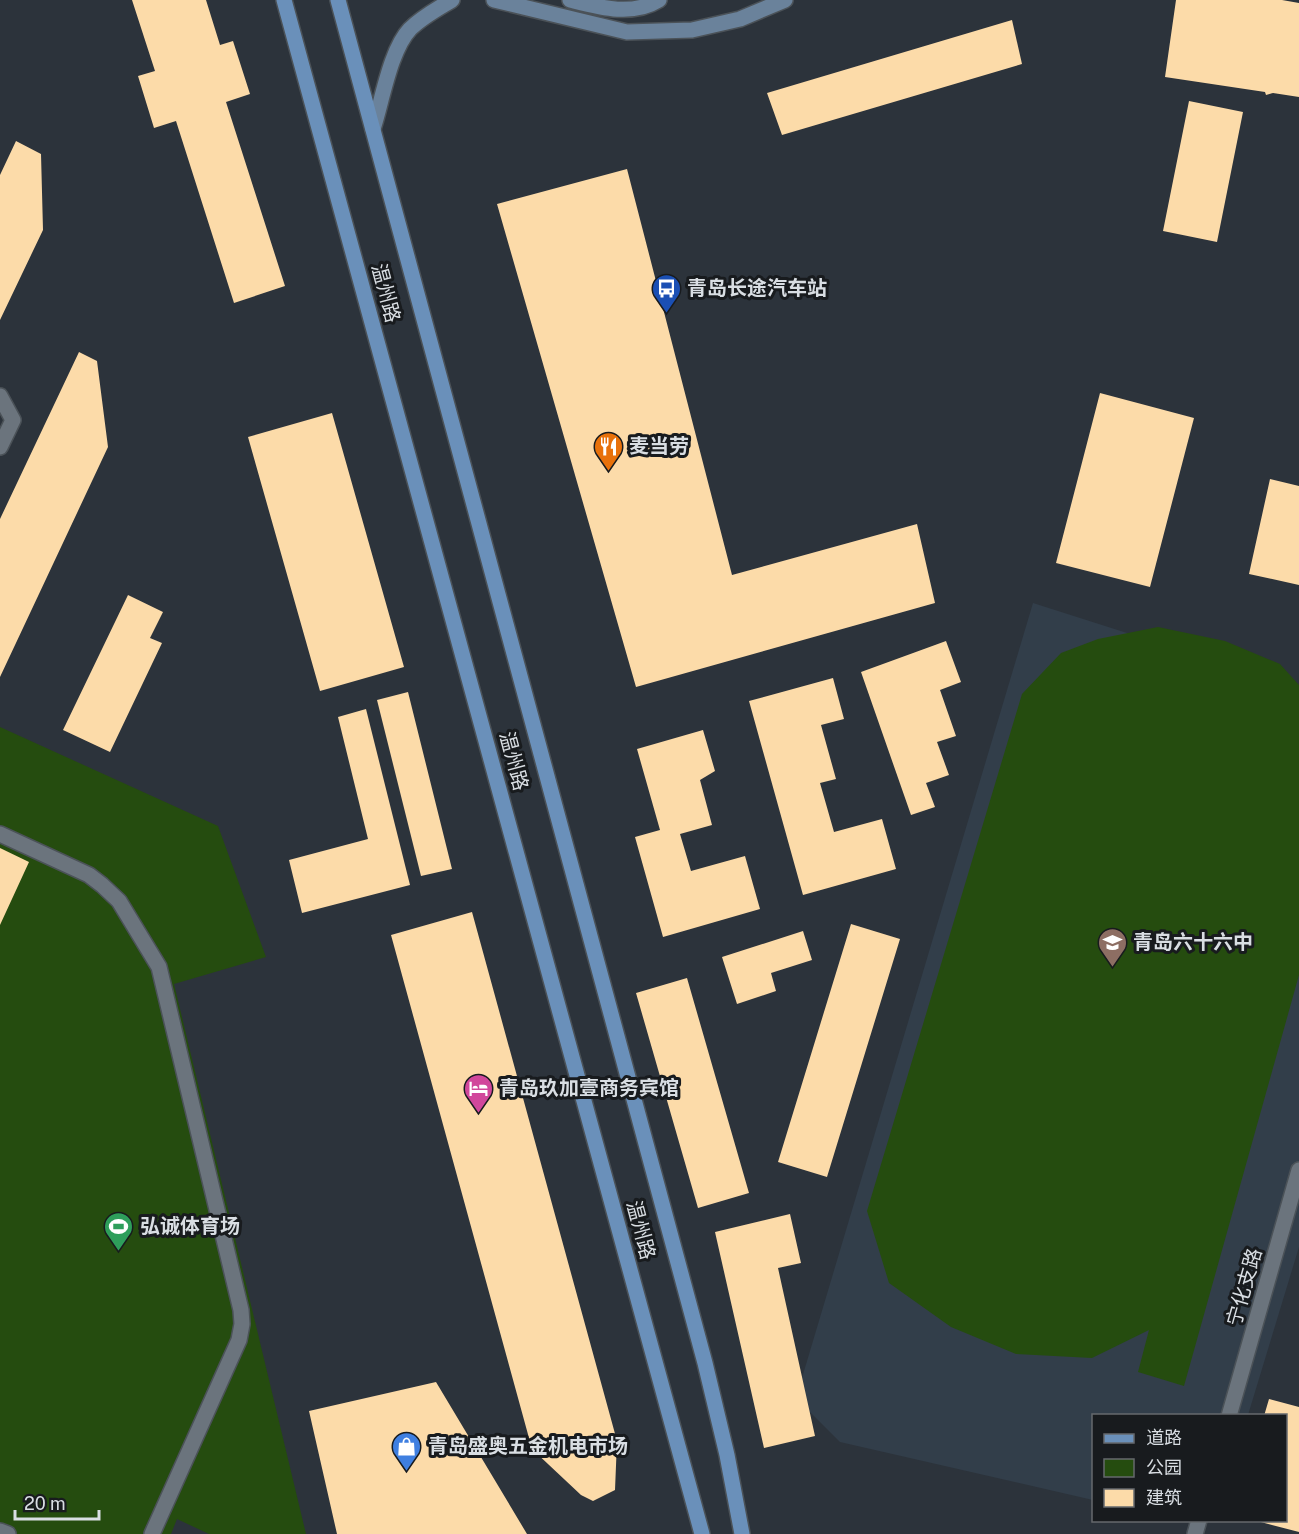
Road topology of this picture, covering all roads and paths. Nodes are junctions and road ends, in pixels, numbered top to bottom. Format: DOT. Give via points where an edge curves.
graph roads {
  1 [pos="284,0"];
  2 [pos="338,0"];
  3 [pos="452,0"];
  4 [pos="494,0"];
  5 [pos="570,0"];
  6 [pos="659,0"];
  7 [pos="785,0"];
  8 [pos="373,129"];
  9 [pos="0,396"];
  10 [pos="0,447"];
  11 [pos="0,834"];
  12 [pos="1299,1170"];
  13 [pos="1230,1414"];
  14 [pos="0,1530"];
  15 [pos="8,1534"];
  16 [pos="152,1534"];
  17 [pos="702,1534"];
  18 [pos="742,1534"];
  1 -- 17 [label="main road, 温州路"];
  2 -- 8 [label="main road, 温州路"];
  3 -- 8 [label="main road" via="408,31 390,66"];
  4 -- 7 [label="main road" via="627,32 692,30 740,19"];
  5 -- 6 [label="main road" via="599,8 630,10"];
  8 -- 18 [label="main road, 温州路" via="702,1351"];
  9 -- 10 [label="street" via="13,420"];
  11 -- 16 [label="street" via="89,875 102,885 118,901 159,968 241,1310 239,1340"];
  12 -- 13 [label="street, 宁化支路"];
  14 -- 15 [label="street"];
}
